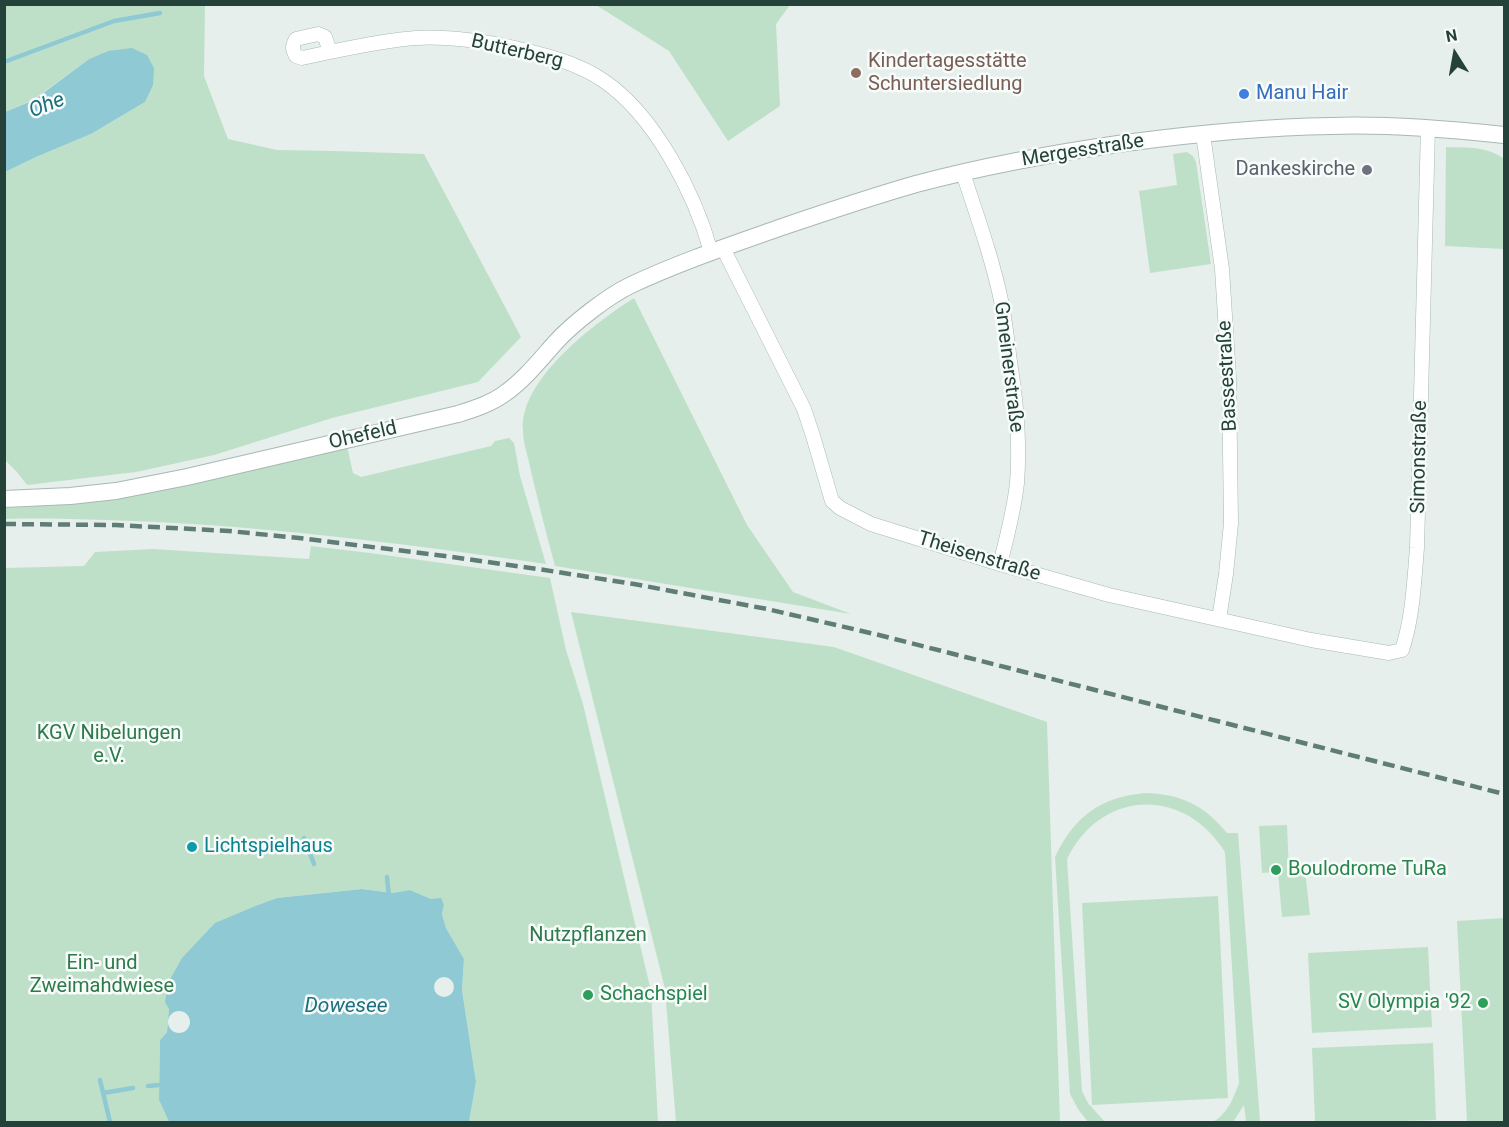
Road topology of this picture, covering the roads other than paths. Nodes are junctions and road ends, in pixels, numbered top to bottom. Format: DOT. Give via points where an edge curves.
graph roads {
  1 [pos="330,52"];
  2 [pos="1428,128"];
  3 [pos="1203,134"];
  4 [pos="1504,135"];
  5 [pos="963,173"];
  6 [pos="717,250"];
  7 [pos="676,265"];
  8 [pos="4,499"];
  9 [pos="1000,564"];
  10 [pos="1219,620"];
  11 [pos="1402,650"];
  1 -- 6 [label="street, Butterberg" via="408,39 461,38 538,52 587,71 625,98 656,135 681,177 706,236"];
  2 -- 3 [label="street, Mergesstraße" via="1333,125"];
  2 -- 4 [label="street, Mergesstraße"];
  2 -- 11 [label="street, Simonstraße" via="1417,548 1412,610"];
  3 -- 5 [label="street, Mergesstraße" via="1076,150"];
  3 -- 10 [label="street, Bassestraße" via="1222,269 1229,378 1231,523"];
  5 -- 6 [label="street, Mergesstraße" via="831,210"];
  5 -- 9 [label="street, Gmeinerstraße" via="1002,306 1015,398 1017,484"];
  6 -- 7 [label="street, Mergesstraße"];
  6 -- 9 [label="street, Theisenstraße" via="727,256 804,409 836,506 871,524"];
  7 -- 8 [label="street, Ohefeld" via="627,287 603,303 558,340 520,382 477,408 116,491"];
  9 -- 10 [label="street, Theisenstraße" via="1109,595"];
  10 -- 11 [label="street, Theisenstraße" via="1367,650"];
}
